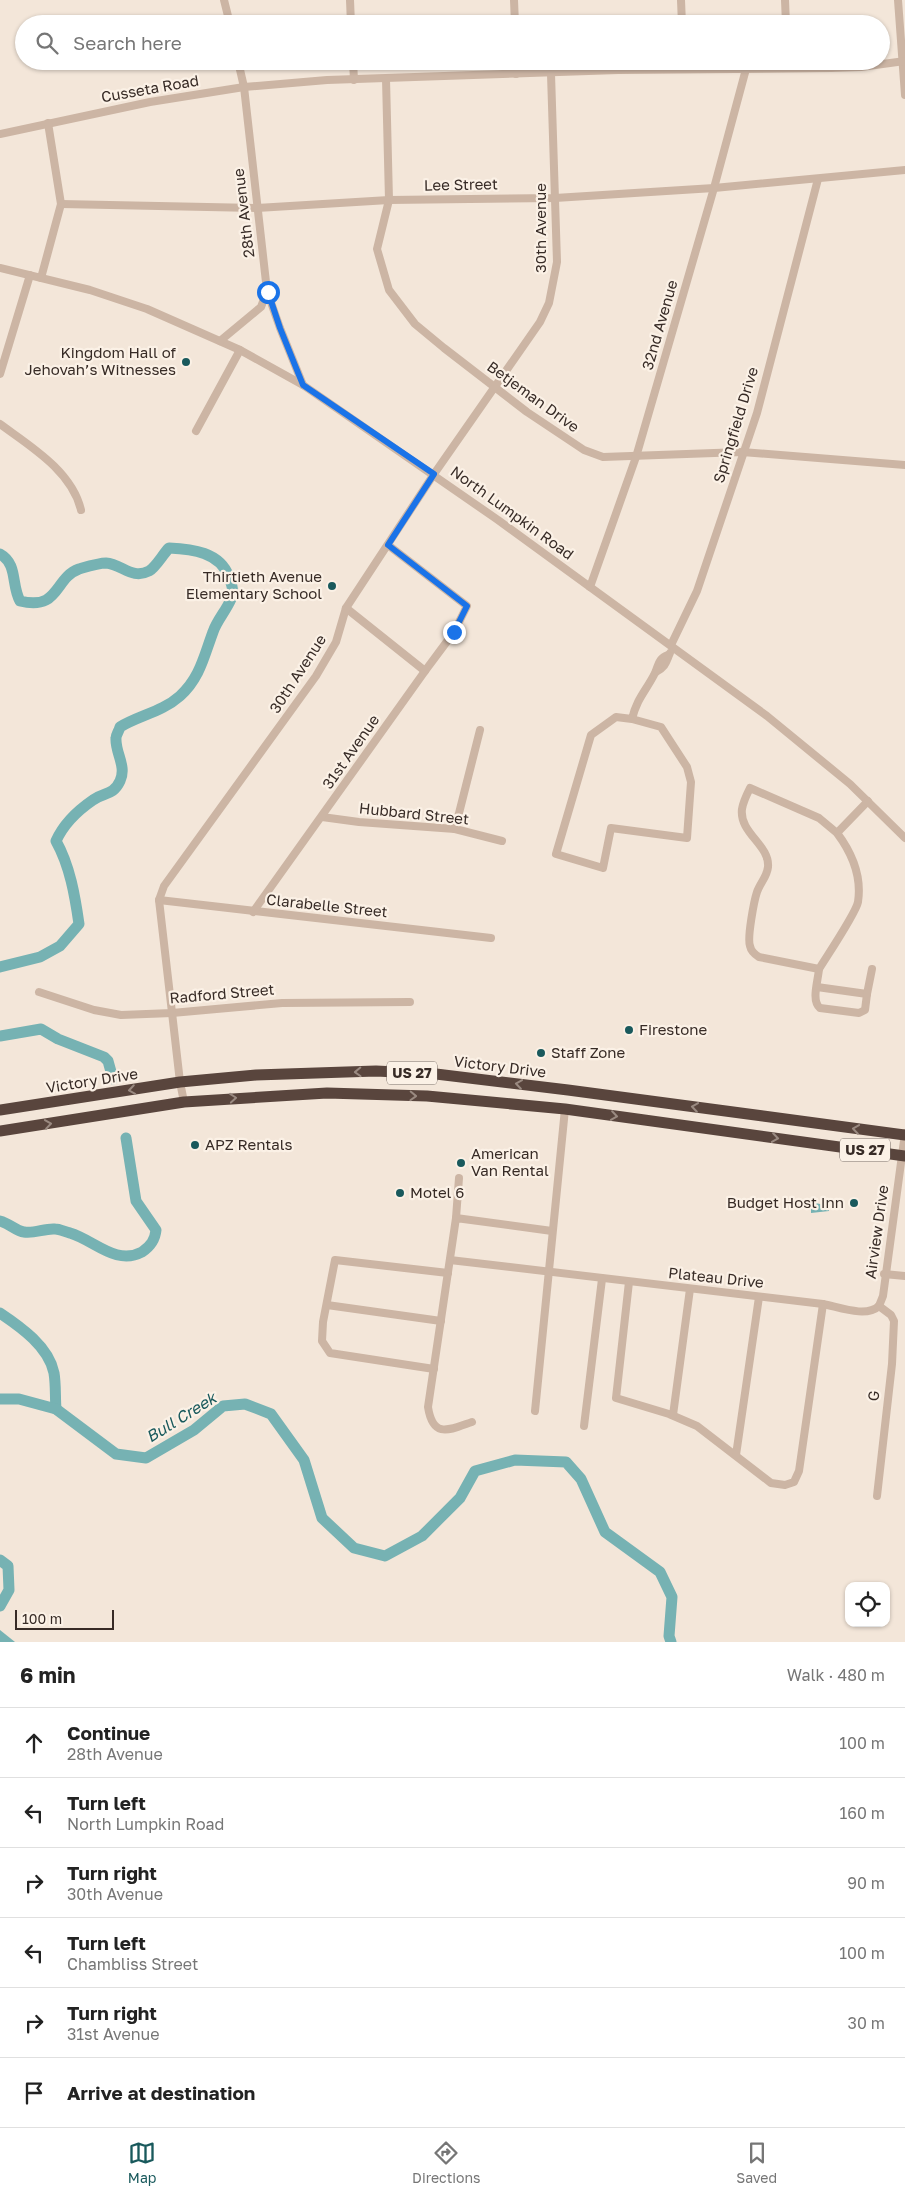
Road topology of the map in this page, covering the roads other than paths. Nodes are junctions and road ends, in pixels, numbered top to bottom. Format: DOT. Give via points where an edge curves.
graph roads {
  1 [pos="224,0"];
  2 [pos="350,0"];
  3 [pos="514,0"];
  4 [pos="682,0"];
  5 [pos="785,0"];
  6 [pos="898,0"];
  7 [pos="228,15"];
  8 [pos="351,15"];
  9 [pos="515,15"];
  10 [pos="682,15"];
  11 [pos="786,15"];
  12 [pos="903,62"];
  13 [pos="890,64"];
  14 [pos="240,70"];
  15 [pos="353,70"];
  16 [pos="516,70"];
  17 [pos="610,70"];
  18 [pos="746,70"];
  19 [pos="516,74"];
  20 [pos="551,74"];
  21 [pos="386,79"];
  22 [pos="354,80"];
  23 [pos="244,87"];
  24 [pos="905,95"];
  25 [pos="48,123"];
  26 [pos="0,134"];
  27 [pos="905,170"];
  28 [pos="818,179"];
  29 [pos="714,188"];
  30 [pos="555,198"];
  31 [pos="389,200"];
  32 [pos="61,204"];
  33 [pos="257,208"];
  34 [pos="0,268"];
  35 [pos="30,275"];
  36 [pos="42,278"];
  37 [pos="268,292"];
  38 [pos="220,341"];
  39 [pos="240,350"];
  40 [pos="0,374"];
  41 [pos="303,385"];
  42 [pos="494,386"];
  43 [pos="0,424"];
  44 [pos="196,431"];
  45 [pos="742,452"];
  46 [pos="636,457"];
  47 [pos="905,465"];
  48 [pos="434,474"];
  49 [pos="81,510"];
  50 [pos="388,545"];
  51 [pos="590,587"];
  52 [pos="346,608"];
  53 [pos="673,646"];
  54 [pos="425,671"];
  55 [pos="632,719"];
  56 [pos="480,730"];
  57 [pos="868,801"];
  58 [pos="322,817"];
  59 [pos="454,829"];
  60 [pos="837,833"];
  61 [pos="905,838"];
  62 [pos="502,841"];
  63 [pos="159,900"];
  64 [pos="253,912"];
  65 [pos="491,938"];
  66 [pos="872,969"];
  67 [pos="819,970"];
  68 [pos="817,987"];
  69 [pos="39,992"];
  70 [pos="867,994"];
  71 [pos="410,1002"];
  72 [pos="172,1013"];
  73 [pos="180,1082"];
  74 [pos="568,1090"];
  75 [pos="184,1102"];
  76 [pos="565,1109"];
  77 [pos="0,1110"];
  78 [pos="905,1131"];
  79 [pos="0,1132"];
  80 [pos="905,1135"];
  81 [pos="903,1155"];
  82 [pos="460,1178"];
  83 [pos="456,1218"];
  84 [pos="552,1231"];
  85 [pos="450,1260"];
  86 [pos="548,1272"];
  87 [pos="448,1273"];
  88 [pos="884,1274"];
  89 [pos="905,1276"];
  90 [pos="602,1279"];
  91 [pos="629,1282"];
  92 [pos="690,1289"];
  93 [pos="759,1297"];
  94 [pos="823,1304"];
  95 [pos="327,1305"];
  96 [pos="879,1306"];
  97 [pos="441,1321"];
  98 [pos="434,1369"];
  99 [pos="535,1411"];
  100 [pos="673,1415"];
  101 [pos="472,1422"];
  102 [pos="584,1426"];
  103 [pos="736,1455"];
  104 [pos="876,1496"];
  1 -- 7 [label="street"];
  2 -- 8 [label="street"];
  3 -- 9 [label="street"];
  4 -- 10 [label="street"];
  5 -- 11 [label="street"];
  6 -- 12 [label="street"];
  12 -- 13 [label="street, Cusseta Road"];
  12 -- 24 [label="street"];
  14 -- 23 [label="street, 28th Avenue"];
  15 -- 22 [label="street"];
  16 -- 19 [label="street"];
  17 -- 20 [label="street, Cusseta Road"];
  18 -- 29 [label="street, 32nd Avenue"];
  19 -- 20 [label="street, Cusseta Road"];
  19 -- 21 [label="street, Cusseta Road"];
  20 -- 30 [label="street, 30th Avenue"];
  21 -- 22 [label="street, Cusseta Road"];
  21 -- 31 [label="street, Betjeman Drive"];
  22 -- 23 [label="street, Cusseta Road"];
  23 -- 25 [label="street, Cusseta Road"];
  23 -- 33 [label="street, 28th Avenue"];
  25 -- 26 [label="street, Cusseta Road"];
  25 -- 32 [label="street"];
  27 -- 28 [label="street, Lee Street"];
  28 -- 29 [label="street, Lee Street"];
  28 -- 45 [label="street, Springfield Drive" via="757,413"];
  29 -- 30 [label="street, Lee Street"];
  29 -- 46 [label="street, 32nd Avenue"];
  30 -- 31 [label="street, Lee Street"];
  30 -- 42 [label="street, 30th Avenue" via="557,262 549,303 540,322"];
  31 -- 33 [label="street, Lee Street"];
  31 -- 42 [label="street, Betjeman Drive" via="377,250 389,290 415,324"];
  32 -- 33 [label="street, Lee Street"];
  32 -- 36 [label="street"];
  33 -- 37 [label="street, 28th Avenue"];
  34 -- 35 [label="street, North Lumpkin Road"];
  35 -- 36 [label="street, North Lumpkin Road"];
  35 -- 40 [label="street"];
  36 -- 38 [label="street, North Lumpkin Road" via="147,309"];
  37 -- 38 [label="street" via="261,307"];
  37 -- 41 [label="street, 28th Avenue"];
  38 -- 39 [label="street, North Lumpkin Road"];
  39 -- 41 [label="street, North Lumpkin Road"];
  39 -- 44 [label="street"];
  41 -- 48 [label="street, North Lumpkin Road"];
  42 -- 46 [label="street, Betjeman Drive" via="584,450 603,456"];
  42 -- 48 [label="street, 30th Avenue"];
  43 -- 49 [label="street" via="59,472 74,488"];
  45 -- 46 [label="street, Betjeman Drive"];
  45 -- 47 [label="street, Betjeman Drive"];
  45 -- 53 [label="street, Springfield Drive" via="697,591"];
  46 -- 51 [label="street, 32nd Avenue"];
  48 -- 50 [label="street, 30th Avenue"];
  48 -- 51 [label="street, North Lumpkin Road"];
  50 -- 52 [label="street, 30th Avenue"];
  50 -- 54 [label="street, 31st Avenue" via="467,606 446,644"];
  51 -- 53 [label="street, North Lumpkin Road"];
  52 -- 54 [label="street"];
  52 -- 63 [label="street, 30th Avenue" via="336,642 316,676 164,886"];
  53 -- 55 [label="street, Springfield Drive" via="657,665"];
  53 -- 57 [label="street, North Lumpkin Road" via="768,716"];
  54 -- 58 [label="street, 31st Avenue"];
  55 -- 55 [label="street" via="616,716 591,735 556,854 603,868 612,828 687,838 691,782 688,767 661,727"];
  56 -- 59 [label="street"];
  57 -- 60 [label="street"];
  57 -- 61 [label="street, North Lumpkin Road"];
  58 -- 59 [label="street, Hubbard Street"];
  58 -- 64 [label="street, 31st Avenue"];
  59 -- 62 [label="street, Hubbard Street"];
  60 -- 67 [label="street" via="854,858 858,903"];
  60 -- 67 [label="street" via="819,818 750,788 742,807 743,824 767,858 768,867 766,878 757,892 750,948 759,957"];
  63 -- 64 [label="street, Clarabelle Street"];
  63 -- 72 [label="street"];
  64 -- 65 [label="street, Clarabelle Street"];
  66 -- 70 [label="street"];
  67 -- 68 [label="street"];
  68 -- 70 [label="street"];
  68 -- 70 [label="street" via="815,1002 820,1008 859,1013 865,1010"];
  69 -- 72 [label="street, Radford Street" via="120,1015"];
  71 -- 72 [label="street, Radford Street" via="282,1003"];
  72 -- 73 [label="street"];
  74 -- 73 [label="highway, Victory Drive / US 27, one-way" via="436,1074 376,1071 256,1075"];
  73 -- 75 [label="street"];
  73 -- 77 [label="highway, Victory Drive / US 27, one-way"];
  74 -- 76 [label="highway"];
  80 -- 74 [label="highway, Victory Drive / US 27, one-way"];
  75 -- 76 [label="highway, US 27, one-way" via="327,1092 427,1096"];
  79 -- 75 [label="highway, US 27, one-way"];
  76 -- 81 [label="highway, US 27, one-way"];
  76 -- 84 [label="street"];
  78 -- 80 [label="street, Airview Drive"];
  80 -- 81 [label="street, Airview Drive"];
  81 -- 88 [label="street, Airview Drive"];
  82 -- 83 [label="street"];
  83 -- 84 [label="street"];
  83 -- 85 [label="street"];
  84 -- 86 [label="street"];
  85 -- 86 [label="street, Plateau Drive"];
  85 -- 87 [label="street"];
  86 -- 90 [label="street, Plateau Drive"];
  86 -- 99 [label="street"];
  87 -- 95 [label="street" via="336,1260"];
  87 -- 97 [label="street"];
  88 -- 89 [label="street"];
  88 -- 96 [label="street, Airview Drive"];
  90 -- 91 [label="street, Plateau Drive"];
  90 -- 102 [label="street"];
  91 -- 92 [label="street, Plateau Drive"];
  91 -- 100 [label="street" via="616,1398"];
  92 -- 93 [label="street, Plateau Drive"];
  92 -- 100 [label="street"];
  93 -- 94 [label="street, Plateau Drive"];
  93 -- 103 [label="street"];
  94 -- 96 [label="street, Plateau Drive" via="864,1311"];
  94 -- 103 [label="street" via="799,1471 794,1482 785,1485 771,1483"];
  95 -- 97 [label="street"];
  95 -- 98 [label="street" via="322,1341 330,1353"];
  96 -- 104 [label="street, G" via="894,1321"];
  97 -- 98 [label="street"];
  98 -- 101 [label="street" via="428,1407 430,1421 446,1431"];
  100 -- 103 [label="street" via="698,1426"];
}
